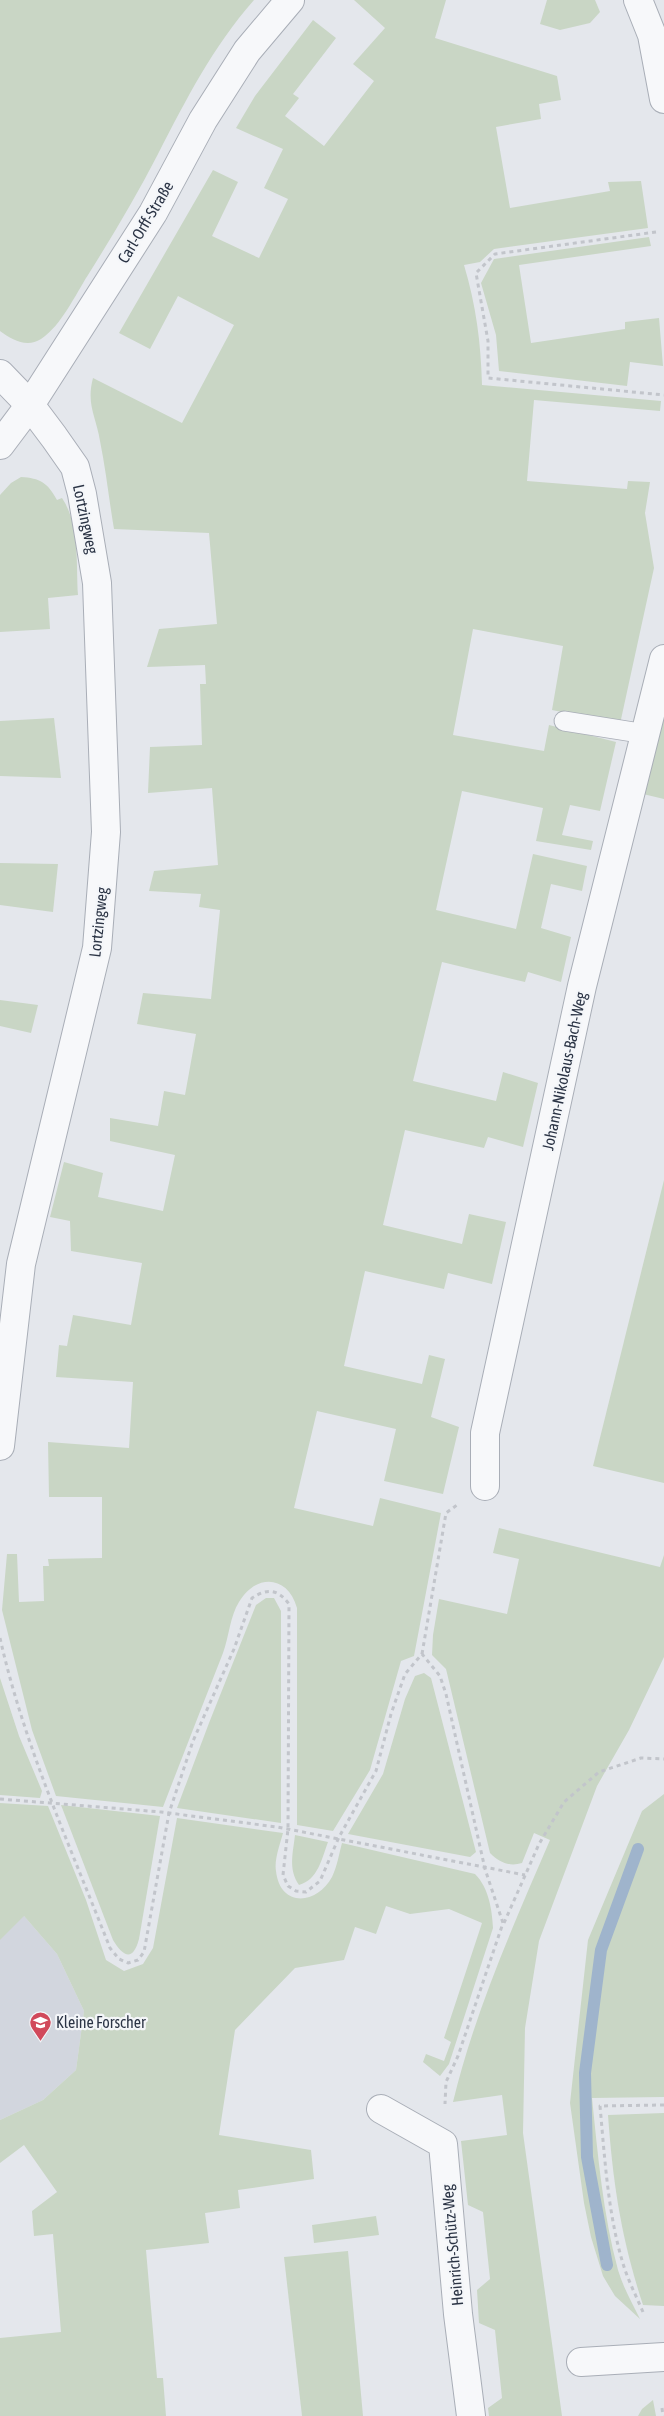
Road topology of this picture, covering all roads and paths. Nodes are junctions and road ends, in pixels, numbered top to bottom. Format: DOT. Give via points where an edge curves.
graph roads {
  1 [pos="290,0"];
  2 [pos="638,0"];
  3 [pos="664,99"];
  4 [pos="656,232"];
  5 [pos="0,374"];
  6 [pos="664,394"];
  7 [pos="30,405"];
  8 [pos="0,445"];
  9 [pos="664,660"];
  10 [pos="564,721"];
  11 [pos="646,734"];
  12 [pos="0,1446"];
  13 [pos="485,1486"];
  14 [pos="0,1638"];
  15 [pos="422,1654"];
  16 [pos="664,1759"];
  17 [pos="0,1799"];
  18 [pos="52,1802"];
  19 [pos="169,1812"];
  20 [pos="288,1829"];
  21 [pos="339,1838"];
  22 [pos="485,1869"];
  23 [pos="525,1875"];
  24 [pos="503,1923"];
  25 [pos="664,2106"];
  26 [pos="381,2109"];
  27 [pos="443,2144"];
  28 [pos="643,2312"];
  29 [pos="664,2357"];
  30 [pos="580,2362"];
  31 [pos="662,2408"];
  32 [pos="472,2416"];
  33 [pos="663,2416"];
  1 -- 7 [label="street, Carl-Orff-Straße" via="247,51 203,120 154,213"];
  2 -- 3 [label="street" via="652,34"];
  4 -- 6 [label="path" via="495,254 476,272 488,341 488,378"];
  5 -- 7 [label="street, Lortzingweg"];
  7 -- 8 [label="street, Carl-Orff-Straße"];
  7 -- 12 [label="street, Lortzingweg" via="74,468 91,537 98,583 106,832 97,948 21,1264"];
  9 -- 11 [label="street, Johann-Nikolaus-Bach-Weg"];
  10 -- 11 [label="lane"];
  11 -- 13 [label="street, Johann-Nikolaus-Bach-Weg" via="582,986 485,1433"];
  13 -- 15 [label="path" via="446,1513"];
  14 -- 18 [label="path" via="19,1710"];
  15 -- 21 [label="path" via="406,1674 391,1714 376,1771"];
  15 -- 22 [label="path" via="440,1676 446,1694"];
  16 -- 23 [label="path" via="641,1758 599,1772 564,1802"];
  17 -- 18 [label="path"];
  18 -- 19 [label="path"];
  18 -- 19 [label="path" via="110,1948 119,1959 128,1963 138,1960 144,1952"];
  19 -- 20 [label="path"];
  19 -- 20 [label="path" via="193,1740 234,1649 252,1598 268,1590 283,1596 289,1604"];
  20 -- 21 [label="path"];
  20 -- 21 [label="path" via="283,1875 288,1886 296,1891 306,1892 320,1881"];
  21 -- 22 [label="path"];
  22 -- 23 [label="path"];
  22 -- 24 [label="path"];
  23 -- 24 [label="path"];
  24 -- 27 [label="path" via="458,2056 446,2082"];
  25 -- 28 [label="path" via="600,2106 616,2232 625,2270"];
  26 -- 27 [label="street"];
  27 -- 32 [label="street, Heinrich-Schütz-Weg" via="458,2314"];
  29 -- 30 [label="street"];
  31 -- 33 [label="path"];
}
